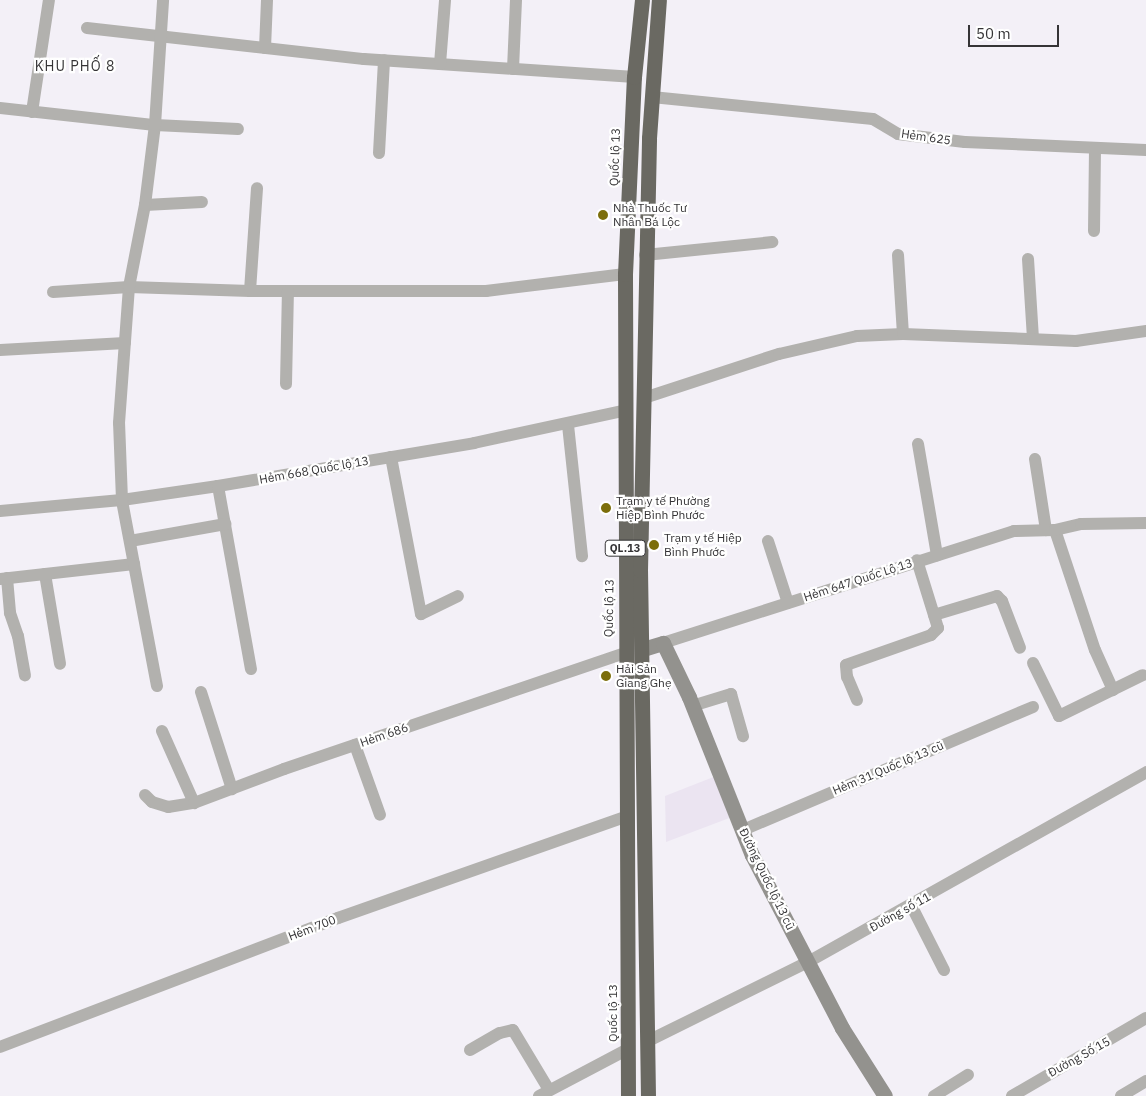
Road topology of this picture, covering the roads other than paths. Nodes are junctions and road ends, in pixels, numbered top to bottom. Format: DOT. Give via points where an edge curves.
graph roads {
  1 [pos="48,0"];
  2 [pos="163,0"];
  3 [pos="267,0"];
  4 [pos="445,0"];
  5 [pos="516,0"];
  6 [pos="642,0"];
  7 [pos="660,0"];
  8 [pos="87,28"];
  9 [pos="163,38"];
  10 [pos="265,48"];
  11 [pos="384,60"];
  12 [pos="440,64"];
  13 [pos="513,68"];
  14 [pos="634,77"];
  15 [pos="652,97"];
  16 [pos="0,108"];
  17 [pos="32,112"];
  18 [pos="155,125"];
  19 [pos="238,130"];
  20 [pos="1095,148"];
  21 [pos="1146,150"];
  22 [pos="379,153"];
  23 [pos="257,188"];
  24 [pos="202,202"];
  25 [pos="145,205"];
  26 [pos="1094,231"];
  27 [pos="772,242"];
  28 [pos="645,255"];
  29 [pos="898,255"];
  30 [pos="1028,258"];
  31 [pos="625,274"];
  32 [pos="129,287"];
  33 [pos="250,291"];
  34 [pos="288,291"];
  35 [pos="53,292"];
  36 [pos="1146,331"];
  37 [pos="902,334"];
  38 [pos="1033,338"];
  39 [pos="125,343"];
  40 [pos="0,350"];
  41 [pos="286,384"];
  42 [pos="644,398"];
  43 [pos="626,410"];
  44 [pos="568,424"];
  45 [pos="918,444"];
  46 [pos="391,457"];
  47 [pos="1035,459"];
  48 [pos="218,486"];
  49 [pos="122,500"];
  50 [pos="0,511"];
  51 [pos="1146,523"];
  52 [pos="225,524"];
  53 [pos="1050,530"];
  54 [pos="130,540"];
  55 [pos="768,541"];
  56 [pos="937,555"];
  57 [pos="582,556"];
  58 [pos="918,560"];
  59 [pos="134,564"];
  60 [pos="45,574"];
  61 [pos="3,579"];
  62 [pos="458,596"];
  63 [pos="788,603"];
  64 [pos="934,615"];
  65 [pos="663,643"];
  66 [pos="643,648"];
  67 [pos="1020,648"];
  68 [pos="624,653"];
  69 [pos="1033,663"];
  70 [pos="60,664"];
  71 [pos="251,669"];
  72 [pos="25,675"];
  73 [pos="1143,675"];
  74 [pos="157,686"];
  75 [pos="1113,690"];
  76 [pos="201,692"];
  77 [pos="857,700"];
  78 [pos="692,706"];
  79 [pos="1034,707"];
  80 [pos="162,731"];
  81 [pos="742,736"];
  82 [pos="355,745"];
  83 [pos="1146,772"];
  84 [pos="232,789"];
  85 [pos="145,795"];
  86 [pos="194,803"];
  87 [pos="380,815"];
  88 [pos="626,816"];
  89 [pos="742,830"];
  90 [pos="912,905"];
  91 [pos="808,962"];
  92 [pos="944,970"];
  93 [pos="1146,1018"];
  94 [pos="648,1041"];
  95 [pos="0,1047"];
  96 [pos="628,1048"];
  97 [pos="470,1050"];
  98 [pos="968,1075"];
  99 [pos="1146,1081"];
  100 [pos="544,1093"];
  101 [pos="628,1096"];
  102 [pos="648,1096"];
  103 [pos="885,1096"];
  104 [pos="934,1096"];
  105 [pos="1012,1096"];
  106 [pos="1120,1096"];
  1 -- 17 [label="street"];
  2 -- 9 [label="street"];
  3 -- 10 [label="street"];
  4 -- 12 [label="street"];
  5 -- 13 [label="street"];
  6 -- 14 [label="highway, Quốc lộ 13 / QL.13"];
  7 -- 15 [label="highway, QL.13"];
  8 -- 9 [label="street"];
  9 -- 10 [label="street"];
  9 -- 18 [label="street"];
  10 -- 11 [label="street"];
  11 -- 12 [label="street"];
  11 -- 22 [label="street"];
  12 -- 13 [label="street"];
  13 -- 14 [label="street"];
  14 -- 31 [label="highway, Quốc lộ 13 / QL.13"];
  15 -- 20 [label="street, Hẻm 625" via="873,119 898,134 946,140"];
  15 -- 28 [label="highway, QL.13"];
  16 -- 17 [label="street"];
  17 -- 18 [label="street"];
  18 -- 19 [label="street"];
  18 -- 25 [label="street"];
  20 -- 21 [label="street, Hẻm 625"];
  20 -- 26 [label="street"];
  23 -- 33 [label="street"];
  24 -- 25 [label="street"];
  25 -- 32 [label="street"];
  27 -- 28 [label="street"];
  28 -- 42 [label="highway, QL.13"];
  29 -- 37 [label="street"];
  30 -- 38 [label="street"];
  31 -- 34 [label="street" via="486,291"];
  31 -- 43 [label="highway, Quốc lộ 13 / QL.13"];
  32 -- 33 [label="street"];
  32 -- 35 [label="street"];
  32 -- 39 [label="street"];
  33 -- 34 [label="street"];
  34 -- 41 [label="street"];
  36 -- 38 [label="street" via="1076,341"];
  37 -- 38 [label="street" via="975,339"];
  37 -- 42 [label="street" via="857,336 779,354"];
  39 -- 40 [label="street"];
  39 -- 49 [label="street" via="119,423"];
  42 -- 66 [label="highway, QL.13" via="640,570"];
  43 -- 44 [label="street, Hẻm 668 Quốc lộ 13"];
  43 -- 68 [label="highway, Quốc lộ 13 / QL.13"];
  44 -- 46 [label="street, Hẻm 668 Quốc lộ 13"];
  44 -- 57 [label="street"];
  45 -- 56 [label="street"];
  46 -- 48 [label="street, Hẻm 668 Quốc lộ 13"];
  46 -- 62 [label="street" via="421,614"];
  47 -- 53 [label="street"];
  48 -- 49 [label="street, Hẻm 668 Quốc lộ 13"];
  48 -- 52 [label="street"];
  49 -- 50 [label="street, Hẻm 668 Quốc lộ 13"];
  49 -- 54 [label="street"];
  51 -- 53 [label="street, Hẻm 647 Quốc Lộ 13" via="1081,524"];
  52 -- 54 [label="street"];
  52 -- 71 [label="street"];
  53 -- 56 [label="street, Hẻm 647 Quốc Lộ 13" via="1014,531"];
  53 -- 75 [label="street"];
  54 -- 59 [label="street"];
  55 -- 63 [label="street"];
  56 -- 58 [label="street, Hẻm 647 Quốc Lộ 13"];
  58 -- 63 [label="street, Hẻm 647 Quốc Lộ 13"];
  58 -- 64 [label="street"];
  59 -- 60 [label="street"];
  59 -- 74 [label="street"];
  60 -- 61 [label="street"];
  60 -- 70 [label="street"];
  61 -- 72 [label="street"];
  63 -- 65 [label="street, Hẻm 647 Quốc Lộ 13"];
  64 -- 67 [label="street" via="997,596 1002,601"];
  64 -- 77 [label="street" via="938,628 931,635 846,665 847,677"];
  65 -- 66 [label="street"];
  65 -- 78 [label="street, Đường Quốc lộ 13 cũ"];
  66 -- 68 [label="highway"];
  66 -- 94 [label="highway, QL.13"];
  68 -- 82 [label="street, Hẻm 686"];
  68 -- 88 [label="highway, Quốc lộ 13 / QL.13"];
  69 -- 75 [label="street" via="1059,716"];
  73 -- 75 [label="street"];
  76 -- 84 [label="street"];
  78 -- 81 [label="street" via="731,694"];
  78 -- 89 [label="street, Đường Quốc lộ 13 cũ"];
  79 -- 89 [label="street, Hẻm 31 Quốc lộ 13 cũ"];
  80 -- 86 [label="street"];
  82 -- 84 [label="street, Hẻm 686"];
  82 -- 87 [label="street"];
  83 -- 90 [label="street, Đường số 11"];
  84 -- 86 [label="street, Hẻm 686"];
  85 -- 86 [label="street, Hẻm 686" via="152,802 168,807"];
  88 -- 95 [label="street, Hẻm 700" via="338,918"];
  88 -- 96 [label="highway, Quốc lộ 13 / QL.13"];
  89 -- 91 [label="street, Đường Quốc lộ 13 cũ"];
  90 -- 91 [label="street, Đường số 11"];
  90 -- 92 [label="street"];
  91 -- 94 [label="street, Đường số 11"];
  91 -- 103 [label="street, Đường Quốc lộ 13 cũ" via="842,1028"];
  93 -- 105 [label="street, Đường Số 15"];
  94 -- 102 [label="highway, QL.13"];
  96 -- 100 [label="street"];
  96 -- 101 [label="highway, Quốc lộ 13 / QL.13"];
  97 -- 100 [label="street" via="500,1033 513,1030"];
  98 -- 104 [label="street"];
  99 -- 106 [label="street"];
}
